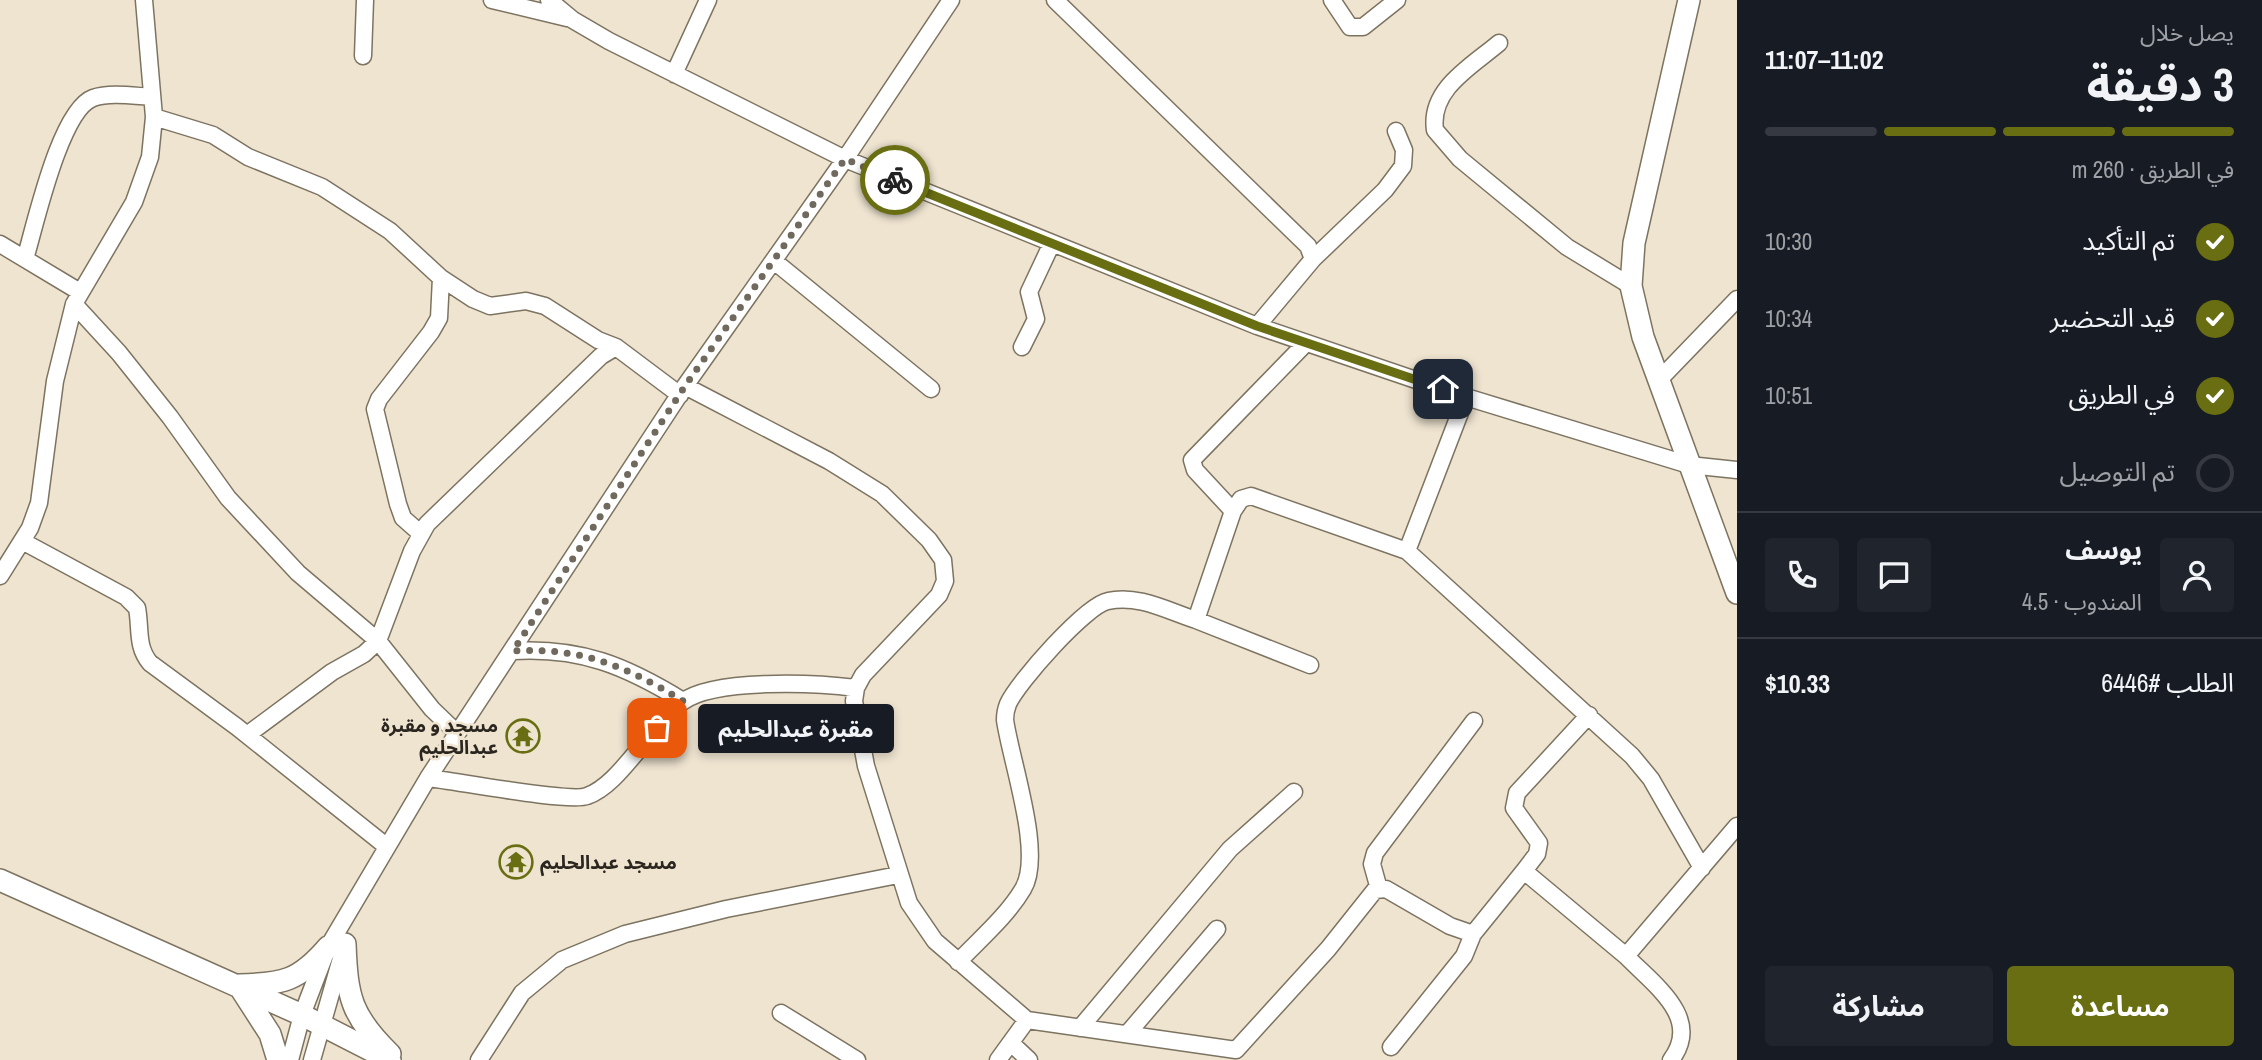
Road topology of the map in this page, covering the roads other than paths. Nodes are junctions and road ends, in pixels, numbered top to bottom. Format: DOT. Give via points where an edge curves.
graph roads {
  1 [pos="144,0"];
  2 [pos="365,0"];
  3 [pos="492,0"];
  4 [pos="549,0"];
  5 [pos="708,0"];
  6 [pos="951,0"];
  7 [pos="1055,0"];
  8 [pos="1332,0"];
  9 [pos="1397,0"];
  10 [pos="1689,0"];
  11 [pos="573,20"];
  12 [pos="1499,43"];
  13 [pos="363,56"];
  14 [pos="674,74"];
  15 [pos="152,97"];
  16 [pos="154,117"];
  17 [pos="1396,131"];
  18 [pos="845,159"];
  19 [pos="1052,243"];
  20 [pos="0,244"];
  21 [pos="25,259"];
  22 [pos="1313,259"];
  23 [pos="774,261"];
  24 [pos="441,278"];
  25 [pos="1631,286"];
  26 [pos="77,298"];
  27 [pos="1737,299"];
  28 [pos="1257,326"];
  29 [pos="1306,343"];
  30 [pos="616,347"];
  31 [pos="1022,347"];
  32 [pos="1658,381"];
  33 [pos="682,390"];
  34 [pos="931,390"];
  35 [pos="1466,397"];
  36 [pos="1689,465"];
  37 [pos="1737,470"];
  38 [pos="1233,511"];
  39 [pos="420,533"];
  40 [pos="22,541"];
  41 [pos="1407,551"];
  42 [pos="0,576"];
  43 [pos="1737,593"];
  44 [pos="1196,620"];
  45 [pos="378,640"];
  46 [pos="513,651"];
  47 [pos="1310,665"];
  48 [pos="856,688"];
  49 [pos="683,701"];
  50 [pos="1589,715"];
  51 [pos="1474,721"];
  52 [pos="457,733"];
  53 [pos="247,735"];
  54 [pos="428,778"];
  55 [pos="1294,792"];
  56 [pos="1737,826"];
  57 [pos="386,846"];
  58 [pos="1702,868"];
  59 [pos="1524,871"];
  60 [pos="898,875"];
  61 [pos="0,880"];
  62 [pos="1379,889"];
  63 [pos="1217,929"];
  64 [pos="1473,934"];
  65 [pos="337,945"];
  66 [pos="1626,956"];
  67 [pos="958,962"];
  68 [pos="237,987"];
  69 [pos="781,1013"];
  70 [pos="312,1020"];
  71 [pos="1027,1020"];
  72 [pos="1080,1028"];
  73 [pos="1128,1033"];
  74 [pos="1010,1043"];
  75 [pos="1391,1047"];
  76 [pos="1231,1055"];
  77 [pos="389,1058"];
  78 [pos="278,1060"];
  79 [pos="290,1060"];
  80 [pos="312,1060"];
  81 [pos="357,1060"];
  82 [pos="479,1060"];
  83 [pos="857,1060"];
  84 [pos="998,1060"];
  85 [pos="1028,1060"];
  86 [pos="1671,1060"];
  1 -- 15 [label="street"];
  2 -- 13 [label="street"];
  3 -- 11 [label="street"];
  4 -- 11 [label="street"];
  5 -- 14 [label="street"];
  6 -- 18 [label="street"];
  7 -- 22 [label="street" via="1308,246"];
  8 -- 9 [label="street" via="1350,27 1363,27"];
  10 -- 25 [label="street" via="1634,243"];
  11 -- 14 [label="street"];
  12 -- 25 [label="street" via="1448,84 1437,105 1435,130 1460,159 1567,247"];
  14 -- 18 [label="street"];
  15 -- 16 [label="street"];
  15 -- 21 [label="street" via="104,96 83,104 67,126 54,160"];
  16 -- 24 [label="street" via="213,135 248,157 322,187 390,231"];
  16 -- 26 [label="street" via="150,157 134,202"];
  17 -- 22 [label="street" via="1404,150 1403,166 1385,190"];
  18 -- 19 [label="street"];
  18 -- 23 [label="street"];
  19 -- 28 [label="street"];
  19 -- 31 [label="street" via="1029,292 1036,319"];
  20 -- 21 [label="street"];
  21 -- 26 [label="street"];
  22 -- 28 [label="street"];
  23 -- 33 [label="street"];
  23 -- 34 [label="street"];
  24 -- 30 [label="street" via="490,306 535,302"];
  24 -- 39 [label="street" via="439,318 375,409 398,504 403,517"];
  25 -- 32 [label="street"];
  26 -- 40 [label="street" via="55,381 39,503"];
  26 -- 45 [label="street" via="228,498 298,573"];
  27 -- 32 [label="street"];
  28 -- 29 [label="street"];
  29 -- 35 [label="street"];
  29 -- 38 [label="street" via="1192,460 1195,470"];
  30 -- 33 [label="street"];
  30 -- 39 [label="street" via="601,356"];
  32 -- 36 [label="street"];
  33 -- 46 [label="street"];
  33 -- 48 [label="street" via="829,461 882,494 943,560 945,581 939,596 863,674"];
  35 -- 36 [label="street"];
  35 -- 41 [label="street"];
  36 -- 37 [label="street"];
  36 -- 43 [label="street"];
  38 -- 41 [label="street" via="1241,499 1251,496"];
  38 -- 44 [label="street"];
  39 -- 45 [label="street"];
  40 -- 42 [label="street"];
  40 -- 53 [label="street" via="126,597 137,608 142,654"];
  41 -- 50 [label="street"];
  44 -- 47 [label="street"];
  44 -- 67 [label="street" via="1143,601 1101,603 1014,695 1005,720 1031,865 1023,890"];
  45 -- 52 [label="street" via="432,709"];
  45 -- 53 [label="street"];
  46 -- 49 [label="street" via="583,654 647,679"];
  46 -- 52 [label="street"];
  48 -- 49 [label="street" via="818,684 718,688"];
  48 -- 60 [label="street" via="854,701 866,766"];
  49 -- 54 [label="street" via="600,790 587,796 562,797"];
  50 -- 58 [label="street" via="1644,768"];
  50 -- 59 [label="street" via="1517,793 1514,808 1539,843"];
  51 -- 62 [label="street" via="1375,853"];
  52 -- 54 [label="street"];
  53 -- 57 [label="street"];
  54 -- 57 [label="street"];
  55 -- 72 [label="street" via="1230,849"];
  56 -- 58 [label="street"];
  57 -- 65 [label="street" via="353,900"];
  58 -- 66 [label="street"];
  59 -- 64 [label="street"];
  59 -- 66 [label="street"];
  60 -- 67 [label="street" via="920,923"];
  60 -- 82 [label="street" via="625,934 562,960 522,993"];
  61 -- 68 [label="street"];
  62 -- 64 [label="street"];
  62 -- 76 [label="street"];
  63 -- 73 [label="street"];
  64 -- 75 [label="street" via="1464,956"];
  65 -- 68 [label="street" via="293,979"];
  65 -- 70 [label="street"];
  65 -- 77 [label="street" via="350,1000"];
  66 -- 86 [label="street" via="1681,1019 1683,1040"];
  67 -- 71 [label="street"];
  68 -- 70 [label="street"];
  68 -- 78 [label="street" via="270,1034"];
  69 -- 83 [label="street"];
  70 -- 77 [label="street"];
  70 -- 79 [label="street"];
  70 -- 80 [label="street"];
  71 -- 72 [label="street"];
  71 -- 74 [label="street"];
  72 -- 73 [label="street"];
  73 -- 76 [label="street"];
  74 -- 84 [label="street"];
  74 -- 85 [label="street"];
  77 -- 81 [label="street"];
}
